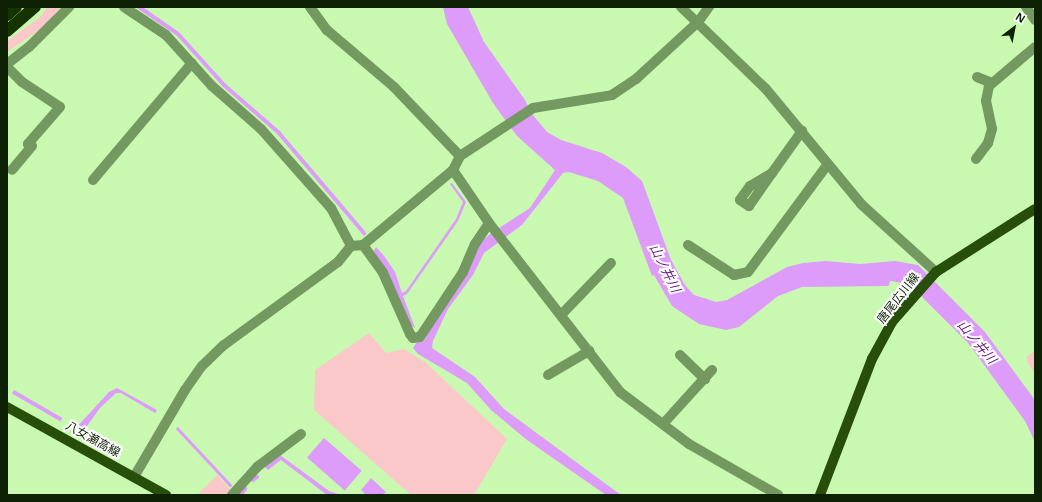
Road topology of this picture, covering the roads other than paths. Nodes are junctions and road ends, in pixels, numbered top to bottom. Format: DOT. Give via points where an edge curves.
graph roads {
  1 [pos="16,7"];
  2 [pos="35,7"];
  3 [pos="69,7"];
  4 [pos="124,7"];
  5 [pos="310,7"];
  6 [pos="681,7"];
  7 [pos="709,7"];
  8 [pos="1028,7"];
  9 [pos="7,15"];
  10 [pos="1035,20"];
  11 [pos="698,22"];
  12 [pos="7,31"];
  13 [pos="1035,47"];
  14 [pos="192,63"];
  15 [pos="7,64"];
  16 [pos="7,68"];
  17 [pos="977,77"];
  18 [pos="992,83"];
  19 [pos="802,131"];
  20 [pos="460,156"];
  21 [pos="976,159"];
  22 [pos="828,164"];
  23 [pos="12,170"];
  24 [pos="453,170"];
  25 [pos="772,173"];
  26 [pos="93,180"];
  27 [pos="1035,209"];
  28 [pos="492,227"];
  29 [pos="363,245"];
  30 [pos="688,245"];
  31 [pos="351,246"];
  32 [pos="611,263"];
  33 [pos="935,273"];
  34 [pos="561,315"];
  35 [pos="590,352"];
  36 [pos="680,355"];
  37 [pos="712,370"];
  38 [pos="548,376"];
  39 [pos="705,379"];
  40 [pos="7,406"];
  41 [pos="663,424"];
  42 [pos="301,434"];
  43 [pos="134,477"];
  44 [pos="822,494"];
  45 [pos="166,495"];
  46 [pos="232,495"];
  47 [pos="778,495"];
  1 -- 9 [label="highway"];
  2 -- 12 [label="highway"];
  3 -- 15 [label="street" via="29,48"];
  4 -- 14 [label="street" via="166,35"];
  5 -- 20 [label="street" via="327,30 394,87"];
  6 -- 11 [label="street"];
  7 -- 11 [label="street"];
  8 -- 10 [label="street"];
  11 -- 19 [label="street" via="766,89"];
  11 -- 20 [label="street" via="636,79 612,95 533,108"];
  13 -- 18 [label="street"];
  14 -- 26 [label="street"];
  14 -- 31 [label="street" via="212,86 261,129 292,162 331,208"];
  16 -- 23 [label="street" via="22,82 60,107 28,144 32,146"];
  17 -- 18 [label="street"];
  18 -- 21 [label="street" via="986,101 992,129 988,143"];
  19 -- 22 [label="street"];
  19 -- 25 [label="street"];
  20 -- 24 [label="street"];
  22 -- 30 [label="street" via="748,272 734,275"];
  22 -- 33 [label="street" via="861,204"];
  24 -- 28 [label="street"];
  24 -- 29 [label="street"];
  27 -- 33 [label="main road, 唐尾広川線"];
  28 -- 29 [label="street" via="475,244 463,272 420,337 413,338 383,273"];
  28 -- 34 [label="street"];
  29 -- 31 [label="street"];
  31 -- 43 [label="street" via="338,262 224,345 202,366"];
  32 -- 34 [label="street"];
  33 -- 44 [label="main road, 唐尾広川線" via="892,322 872,359"];
  34 -- 35 [label="street"];
  35 -- 38 [label="street"];
  35 -- 41 [label="street" via="620,392"];
  36 -- 39 [label="street"];
  37 -- 39 [label="street"];
  39 -- 41 [label="street"];
  40 -- 43 [label="main road, 八女瀬高線"];
  41 -- 47 [label="street" via="690,444"];
  42 -- 46 [label="street" via="257,467"];
  43 -- 45 [label="main road, 八女瀬高線"];
}
